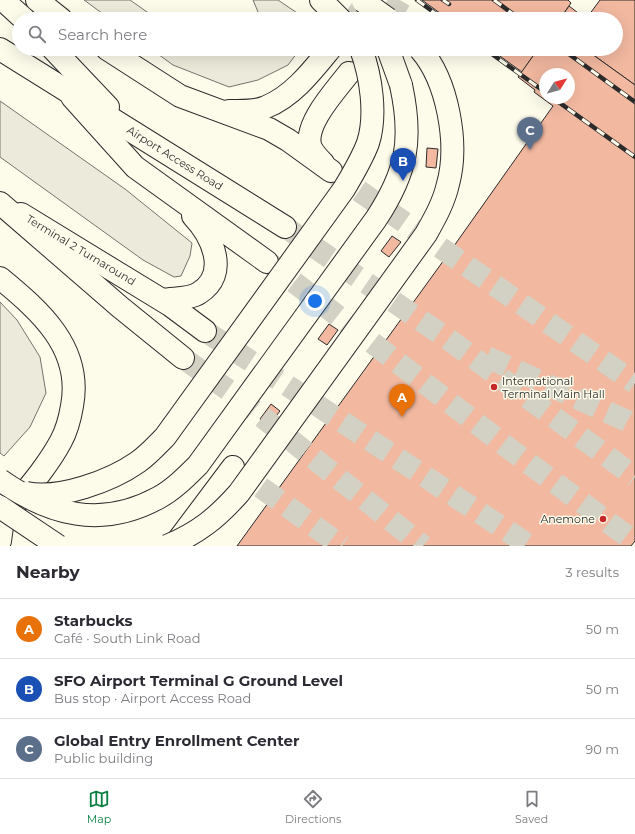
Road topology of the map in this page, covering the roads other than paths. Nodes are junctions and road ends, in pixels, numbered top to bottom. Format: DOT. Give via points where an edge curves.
graph roads {
  1 [pos="3,0"];
  2 [pos="23,0"];
  3 [pos="37,0"];
  4 [pos="321,0"];
  5 [pos="16,12"];
  6 [pos="47,12"];
  7 [pos="52,12"];
  8 [pos="333,12"];
  9 [pos="0,49"];
  10 [pos="60,56"];
  11 [pos="118,56"];
  12 [pos="324,56"];
  13 [pos="363,56"];
  14 [pos="391,56"];
  15 [pos="425,56"];
  16 [pos="349,72"];
  17 [pos="65,89"];
  18 [pos="207,107"];
  19 [pos="131,132"];
  20 [pos="170,191"];
  21 [pos="0,202"];
  22 [pos="9,215"];
  23 [pos="285,227"];
  24 [pos="267,262"];
  25 [pos="0,278"];
  26 [pos="163,300"];
  27 [pos="205,331"];
  28 [pos="183,358"];
  29 [pos="233,467"];
  30 [pos="0,480"];
  31 [pos="1,516"];
  32 [pos="0,541"];
  33 [pos="58,546"];
  34 [pos="167,546"];
  35 [pos="174,546"];
  1 -- 5 [label="main road"];
  2 -- 6 [label="main road"];
  3 -- 7 [label="main road"];
  4 -- 8 [label="main road"];
  9 -- 17 [label="main road, Airport Access Road"];
  10 -- 19 [label="main road"];
  11 -- 18 [label="main road" via="180,96"];
  12 -- 18 [label="main road" via="284,98 266,107 248,111"];
  13 -- 30 [label="main road, bridge" via="370,80 372,122 368,142 356,168 344,189 165,436 139,461 118,474 75,490 53,494 27,493"];
  14 -- 30 [label="main road, bridge" via="401,85 407,122 407,141 398,181 376,219 198,465 158,498 136,508 92,516 71,514 51,508 30,499"];
  15 -- 34 [label="main road, bridge" via="435,72 444,94 450,116 452,139 449,183 434,220 238,493 209,523"];
  16 -- 18 [label="main road" via="316,117 310,131 311,148 331,171 269,129"];
  17 -- 19 [label="main road, Airport Access Road"];
  17 -- 20 [label="main road" via="135,167"];
  19 -- 23 [label="main road, Airport Access Road"];
  20 -- 24 [label="main road"];
  20 -- 26 [label="main road" via="196,219 210,239 216,260 215,271 208,285 198,294"];
  21 -- 22 [label="main road"];
  21 -- 26 [label="main road, Terminal 2 Turnaround"];
  22 -- 28 [label="main road"];
  25 -- 31 [label="main road" via="49,324 65,348 73,370 74,395 70,418 50,460"];
  26 -- 27 [label="main road, Terminal 2 Turnaround"];
  29 -- 35 [label="main road"];
  31 -- 32 [label="main road"];
  31 -- 33 [label="main road, bridge"];
}
